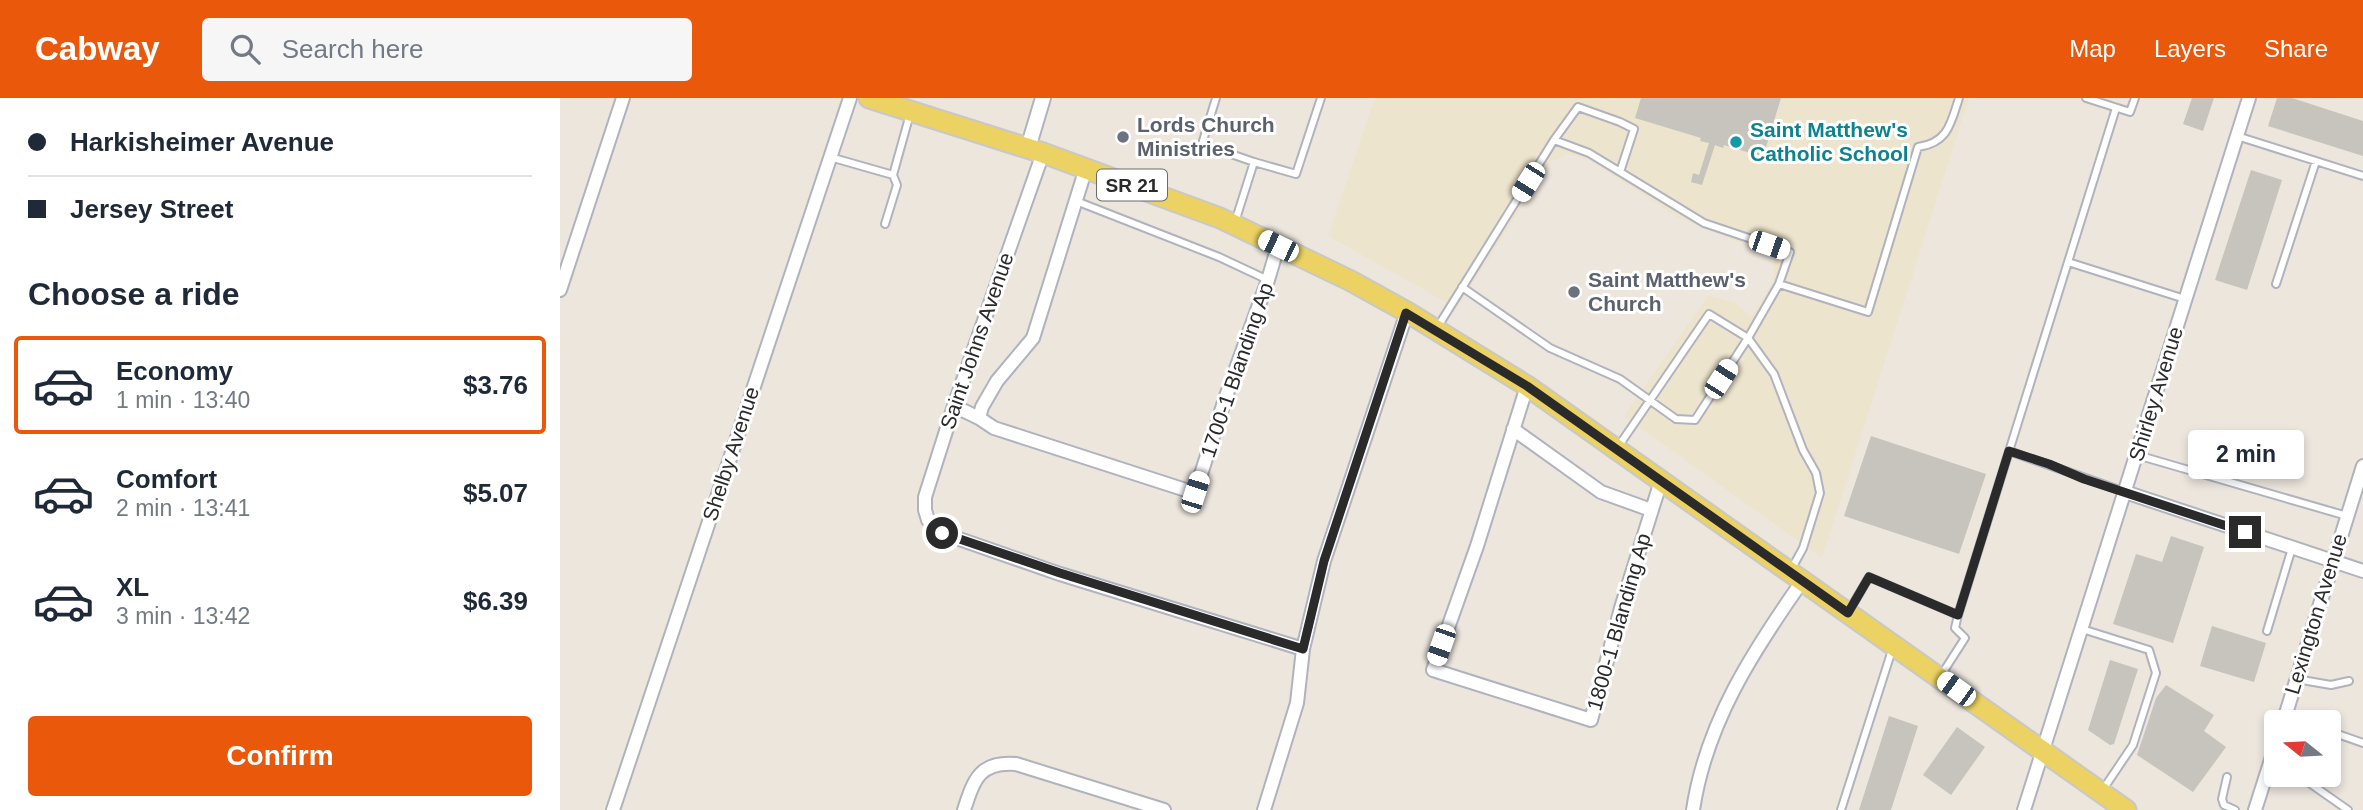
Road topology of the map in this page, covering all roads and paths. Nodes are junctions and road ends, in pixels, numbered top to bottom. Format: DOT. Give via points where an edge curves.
graph roads {
  1 [pos="623,98"];
  2 [pos="850,98"];
  3 [pos="869,98"];
  4 [pos="1043,98"];
  5 [pos="1216,98"];
  6 [pos="1321,98"];
  7 [pos="1959,98"];
  8 [pos="2086,98"];
  9 [pos="2135,98"];
  10 [pos="2249,98"];
  11 [pos="2116,108"];
  12 [pos="911,111"];
  13 [pos="2237,136"];
  14 [pos="1554,140"];
  15 [pos="1035,151"];
  16 [pos="830,157"];
  17 [pos="2316,161"];
  18 [pos="1254,162"];
  19 [pos="1086,168"];
  20 [pos="1620,172"];
  21 [pos="893,175"];
  22 [pos="2363,176"];
  23 [pos="1076,201"];
  24 [pos="885,223"];
  25 [pos="1234,224"];
  26 [pos="1278,246"];
  27 [pos="2068,262"];
  28 [pos="1268,281"];
  29 [pos="1779,284"];
  30 [pos="2276,284"];
  31 [pos="1462,287"];
  32 [pos="560,290"];
  33 [pos="2185,299"];
  34 [pos="1406,313"];
  35 [pos="1436,330"];
  36 [pos="1748,338"];
  37 [pos="1527,386"];
  38 [pos="1648,401"];
  39 [pos="954,406"];
  40 [pos="979,418"];
  41 [pos="1513,429"];
  42 [pos="1617,449"];
  43 [pos="2009,451"];
  44 [pos="2137,455"];
  45 [pos="2363,466"];
  46 [pos="1661,481"];
  47 [pos="2125,492"];
  48 [pos="1651,510"];
  49 [pos="2347,516"];
  50 [pos="2292,548"];
  51 [pos="2333,561"];
  52 [pos="2363,571"];
  53 [pos="1796,576"];
  54 [pos="1848,613"];
  55 [pos="1958,615"];
  56 [pos="2082,629"];
  57 [pos="2267,631"];
  58 [pos="1894,645"];
  59 [pos="1303,649"];
  60 [pos="1940,678"];
  61 [pos="2296,679"];
  62 [pos="2349,681"];
  63 [pos="2287,710"];
  64 [pos="2342,736"];
  65 [pos="2363,743"];
  66 [pos="2043,752"];
  67 [pos="2227,777"];
  68 [pos="2264,786"];
  69 [pos="2317,788"];
  70 [pos="2101,793"];
  71 [pos="613,810"];
  72 [pos="964,810"];
  73 [pos="1164,810"];
  74 [pos="1264,810"];
  75 [pos="1693,810"];
  76 [pos="1840,810"];
  77 [pos="2024,810"];
  78 [pos="2126,810"];
  79 [pos="2235,810"];
  80 [pos="2255,810"];
  81 [pos="2348,810"];
  1 -- 32 [label="street"];
  2 -- 16 [label="street, Shelby Avenue"];
  3 -- 12 [label="main road, SR 21"];
  4 -- 15 [label="street, Saint Johns Avenue"];
  5 -- 18 [label="lane" via="1202,144"];
  6 -- 18 [label="lane" via="1296,174"];
  7 -- 29 [label="lane" via="1942,138 1931,146 1918,147 1868,312"];
  8 -- 11 [label="lane"];
  9 -- 11 [label="lane" via="2130,113"];
  10 -- 13 [label="street, Shirley Avenue"];
  11 -- 27 [label="lane"];
  12 -- 15 [label="main road, SR 21"];
  12 -- 21 [label="lane"];
  13 -- 17 [label="lane"];
  13 -- 33 [label="street, Shirley Avenue"];
  14 -- 20 [label="lane" via="1589,153"];
  14 -- 20 [label="lane" via="1578,107 1620,122 1634,129"];
  14 -- 31 [label="lane"];
  15 -- 19 [label="main road, SR 21"];
  15 -- 39 [label="street, Saint Johns Avenue"];
  16 -- 21 [label="lane"];
  16 -- 71 [label="street, Shelby Avenue"];
  17 -- 22 [label="lane"];
  17 -- 30 [label="lane"];
  18 -- 25 [label="lane"];
  19 -- 23 [label="street"];
  19 -- 25 [label="main road, SR 21"];
  20 -- 29 [label="lane" via="1704,223 1790,253"];
  21 -- 24 [label="lane" via="897,185"];
  23 -- 28 [label="lane"];
  23 -- 40 [label="street" via="1033,338 997,381"];
  25 -- 26 [label="main road, SR 21"];
  26 -- 28 [label="street, 1700-1 Blanding Ap"];
  26 -- 34 [label="main road, SR 21"];
  27 -- 33 [label="lane"];
  27 -- 43 [label="lane"];
  28 -- 40 [label="street, 1700-1 Blanding Ap" via="1195,492 994,428"];
  29 -- 36 [label="lane"];
  31 -- 35 [label="lane"];
  31 -- 38 [label="lane" via="1550,348 1620,379"];
  33 -- 44 [label="street, Shirley Avenue"];
  34 -- 35 [label="main road, SR 21"];
  34 -- 59 [label="street" via="1324,561"];
  35 -- 37 [label="main road, SR 21"];
  36 -- 38 [label="lane" via="1695,420 1676,419"];
  36 -- 38 [label="lane" via="1709,314"];
  36 -- 53 [label="lane" via="1774,374 1816,473 1820,493"];
  37 -- 41 [label="street, 1800-1 Blanding Ap"];
  37 -- 42 [label="main road, SR 21"];
  38 -- 42 [label="lane"];
  39 -- 40 [label="street"];
  39 -- 59 [label="street, Saint Johns Avenue" via="925,497 928,520 935,529"];
  41 -- 48 [label="street" via="1601,492"];
  41 -- 48 [label="street, 1800-1 Blanding Ap" via="1433,670 1591,720"];
  42 -- 46 [label="main road, SR 21"];
  43 -- 47 [label="lane"];
  43 -- 55 [label="lane"];
  44 -- 47 [label="street, Shirley Avenue"];
  44 -- 49 [label="lane"];
  45 -- 49 [label="street, Lexington Avenue"];
  46 -- 48 [label="street, 1800-1 Blanding Ap"];
  46 -- 53 [label="main road, SR 21"];
  47 -- 50 [label="street"];
  47 -- 56 [label="street, Shirley Avenue"];
  49 -- 51 [label="street, Lexington Avenue"];
  50 -- 51 [label="street"];
  50 -- 57 [label="lane"];
  51 -- 52 [label="street"];
  51 -- 61 [label="street, Lexington Avenue"];
  53 -- 54 [label="main road, SR 21"];
  53 -- 75 [label="street" via="1719,717"];
  54 -- 55 [label="lane" via="1869,577"];
  54 -- 58 [label="main road, SR 21"];
  55 -- 60 [label="lane" via="1955,628 1965,639"];
  56 -- 66 [label="street, Shirley Avenue"];
  56 -- 70 [label="lane" via="2149,650 2157,673 2133,745"];
  58 -- 60 [label="main road, SR 21"];
  58 -- 76 [label="lane"];
  59 -- 74 [label="street" via="1297,703"];
  60 -- 66 [label="main road, SR 21"];
  61 -- 62 [label="lane" via="2331,685"];
  61 -- 63 [label="street, Lexington Avenue"];
  64 -- 65 [label="lane"];
  66 -- 70 [label="main road, SR 21"];
  66 -- 77 [label="street, Shirley Avenue"];
  67 -- 79 [label="lane" via="2222,799"];
  68 -- 80 [label="street"];
  69 -- 81 [label="lane"];
  70 -- 78 [label="main road, SR 21"];
  72 -- 73 [label="street" via="977,777 1001,763"];
}
